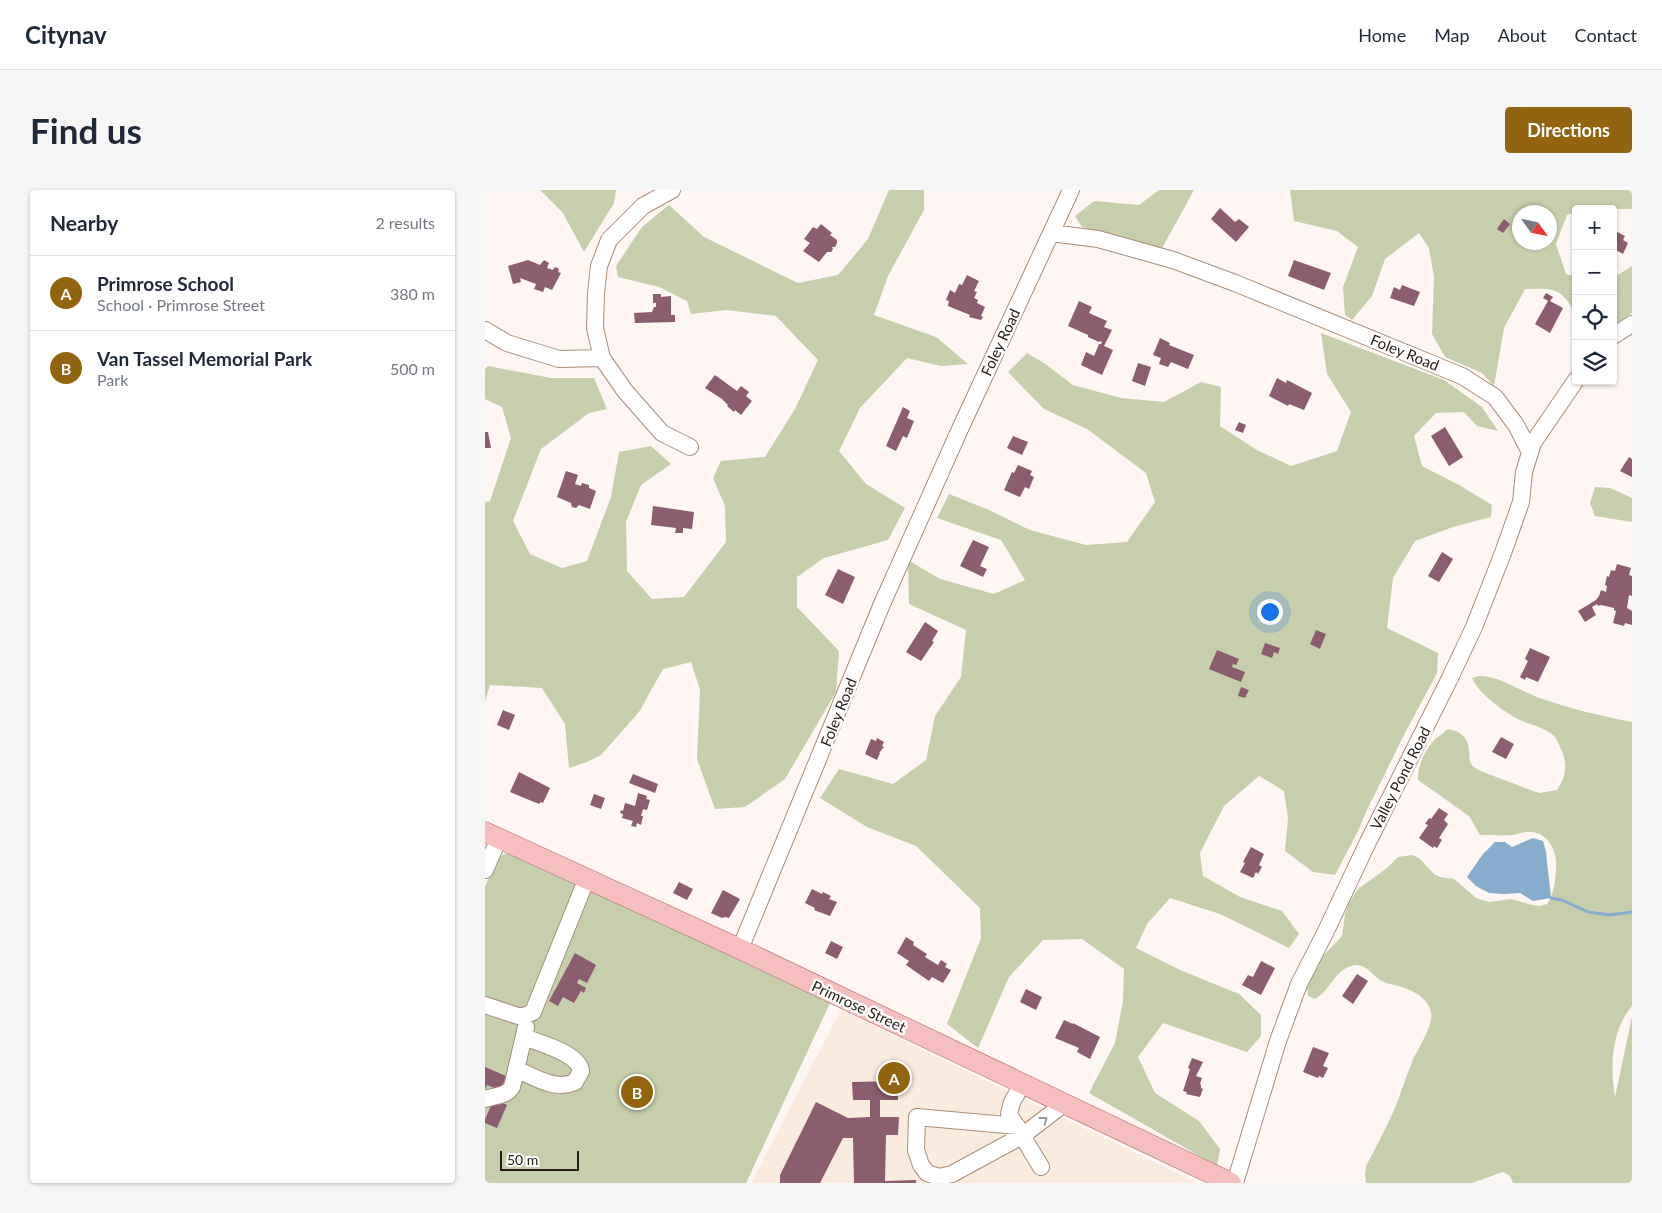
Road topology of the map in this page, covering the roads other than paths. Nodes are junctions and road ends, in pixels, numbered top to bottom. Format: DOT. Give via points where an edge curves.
graph roads {
  1 [pos="672,190"];
  2 [pos="1071,190"];
  3 [pos="1051,233"];
  4 [pos="1632,324"];
  5 [pos="485,330"];
  6 [pos="1617,333"];
  7 [pos="602,358"];
  8 [pos="1573,385"];
  9 [pos="690,448"];
  10 [pos="1530,452"];
  11 [pos="492,835"];
  12 [pos="485,870"];
  13 [pos="587,878"];
  14 [pos="740,949"];
  15 [pos="485,1005"];
  16 [pos="528,1014"];
  17 [pos="524,1037"];
  18 [pos="517,1069"];
  19 [pos="1023,1083"];
  20 [pos="485,1099"];
  21 [pos="1065,1103"];
  22 [pos="1020,1131"];
  23 [pos="1041,1167"];
  24 [pos="1233,1183"];
  1 -- 7 [label="street" via="643,206 609,240 599,266 596,293 595,328"];
  2 -- 3 [label="street"];
  3 -- 10 [label="street, Foley Road" via="1098,239 1173,260 1462,376 1495,397 1517,425"];
  3 -- 14 [label="street, Foley Road" via="882,604"];
  4 -- 6 [label="street"];
  5 -- 7 [label="street" via="507,343 559,359"];
  7 -- 9 [label="street" via="625,391 662,433"];
  8 -- 10 [label="street, Valley Pond Road"];
  10 -- 24 [label="street, Valley Pond Road" via="1521,502 1474,627 1299,984 1277,1041"];
  11 -- 12 [label="street"];
  11 -- 13 [label="main road, Primrose Street"];
  13 -- 14 [label="main road, Primrose Street"];
  13 -- 16 [label="street"];
  14 -- 19 [label="main road, Primrose Street"];
  15 -- 16 [label="street" via="518,1016"];
  16 -- 17 [label="street"];
  17 -- 18 [label="street"];
  17 -- 18 [label="street" via="568,1054 578,1062 581,1071 575,1082 561,1086"];
  18 -- 20 [label="street" via="509,1091"];
  19 -- 21 [label="main road, Primrose Street"];
  19 -- 22 [label="street" via="1009,1114"];
  22 -- 21 [label="street, one-way"];
  21 -- 24 [label="main road, Primrose Street"];
  22 -- 22 [label="street" via="952,1174 939,1178 927,1173 916,1150 917,1117"];
  22 -- 23 [label="street"];
}
